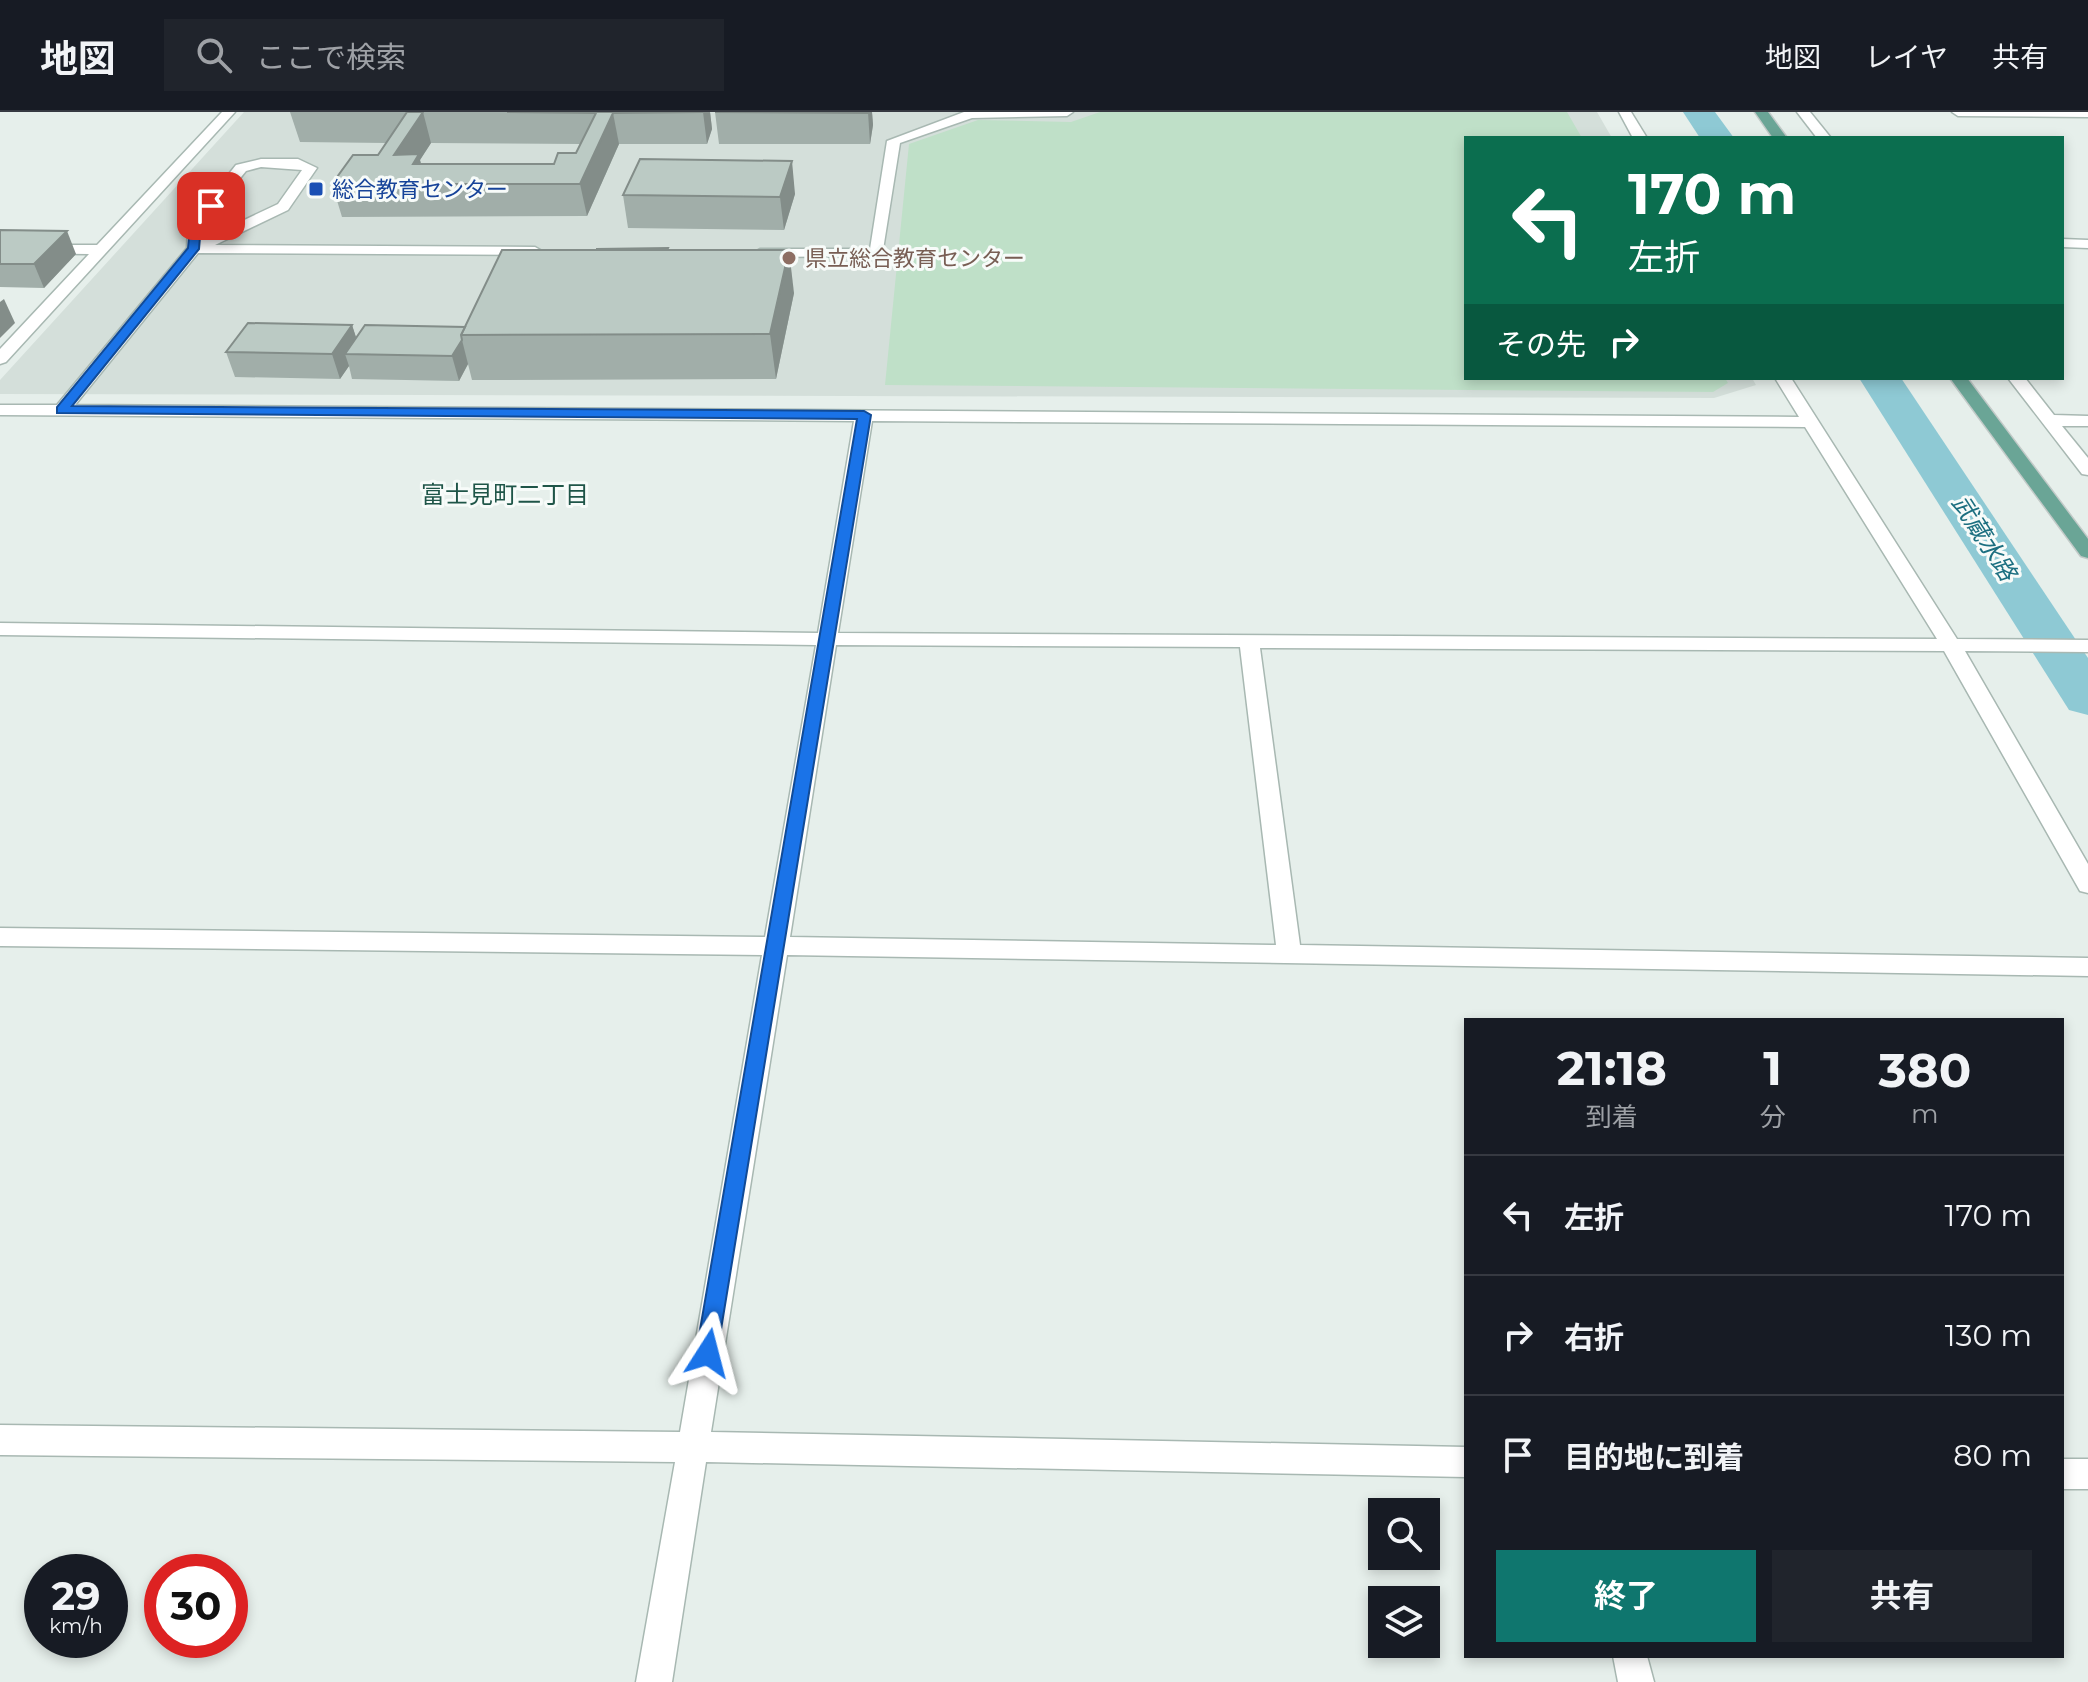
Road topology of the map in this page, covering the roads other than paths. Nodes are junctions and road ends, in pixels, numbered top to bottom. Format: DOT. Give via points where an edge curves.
graph roads {
  1 [pos="229,112"];
  2 [pos="1067,112"];
  3 [pos="1625,112"];
  4 [pos="1761,112"];
  5 [pos="1803,112"];
  6 [pos="1958,112"];
  7 [pos="2088,113"];
  8 [pos="1639,136"];
  9 [pos="1779,136"];
  10 [pos="1822,136"];
  11 [pos="2064,243"];
  12 [pos="2088,244"];
  13 [pos="0,249"];
  14 [pos="194,249"];
  15 [pos="103,250"];
  16 [pos="543,251"];
  17 [pos="750,252"];
  18 [pos="0,359"];
  19 [pos="1784,380"];
  20 [pos="1959,380"];
  21 [pos="2018,380"];
  22 [pos="0,410"];
  23 [pos="62,410"];
  24 [pos="864,415"];
  25 [pos="2050,420"];
  26 [pos="2088,421"];
  27 [pos="1809,422"];
  28 [pos="2088,470"];
  29 [pos="2088,552"];
  30 [pos="0,629"];
  31 [pos="825,639"];
  32 [pos="1249,641"];
  33 [pos="1950,644"];
  34 [pos="2088,646"];
  35 [pos="2088,885"];
  36 [pos="0,937"];
  37 [pos="775,946"];
  38 [pos="1289,954"];
  39 [pos="2088,967"];
  40 [pos="0,1440"];
  41 [pos="693,1447"];
  42 [pos="1464,1462"];
  43 [pos="2064,1474"];
  44 [pos="2088,1474"];
  45 [pos="1630,1658"];
  46 [pos="654,1682"];
  47 [pos="1636,1682"];
  1 -- 15 [label="street"];
  2 -- 17 [label="street" via="971,114 894,141 877,253"];
  3 -- 8 [label="street"];
  4 -- 9 [label="main road"];
  5 -- 10 [label="street"];
  6 -- 7 [label="street"];
  11 -- 12 [label="street"];
  13 -- 15 [label="street"];
  14 -- 14 [label="street" via="195,225 241,168 261,163 310,168 283,207"];
  14 -- 16 [label="street"];
  14 -- 23 [label="street"];
  15 -- 18 [label="street"];
  19 -- 27 [label="street"];
  20 -- 29 [label="main road"];
  21 -- 25 [label="street"];
  22 -- 23 [label="street"];
  23 -- 24 [label="street"];
  24 -- 27 [label="street"];
  24 -- 31 [label="street"];
  25 -- 26 [label="street"];
  25 -- 28 [label="street"];
  27 -- 33 [label="street"];
  30 -- 31 [label="street"];
  31 -- 32 [label="street"];
  31 -- 37 [label="street"];
  32 -- 33 [label="street"];
  32 -- 38 [label="street"];
  33 -- 34 [label="street"];
  33 -- 35 [label="street"];
  36 -- 37 [label="street"];
  37 -- 38 [label="street"];
  37 -- 41 [label="street"];
  38 -- 39 [label="street"];
  40 -- 41 [label="street"];
  41 -- 42 [label="street"];
  41 -- 46 [label="street"];
  43 -- 44 [label="street"];
  45 -- 47 [label="street"];
}
